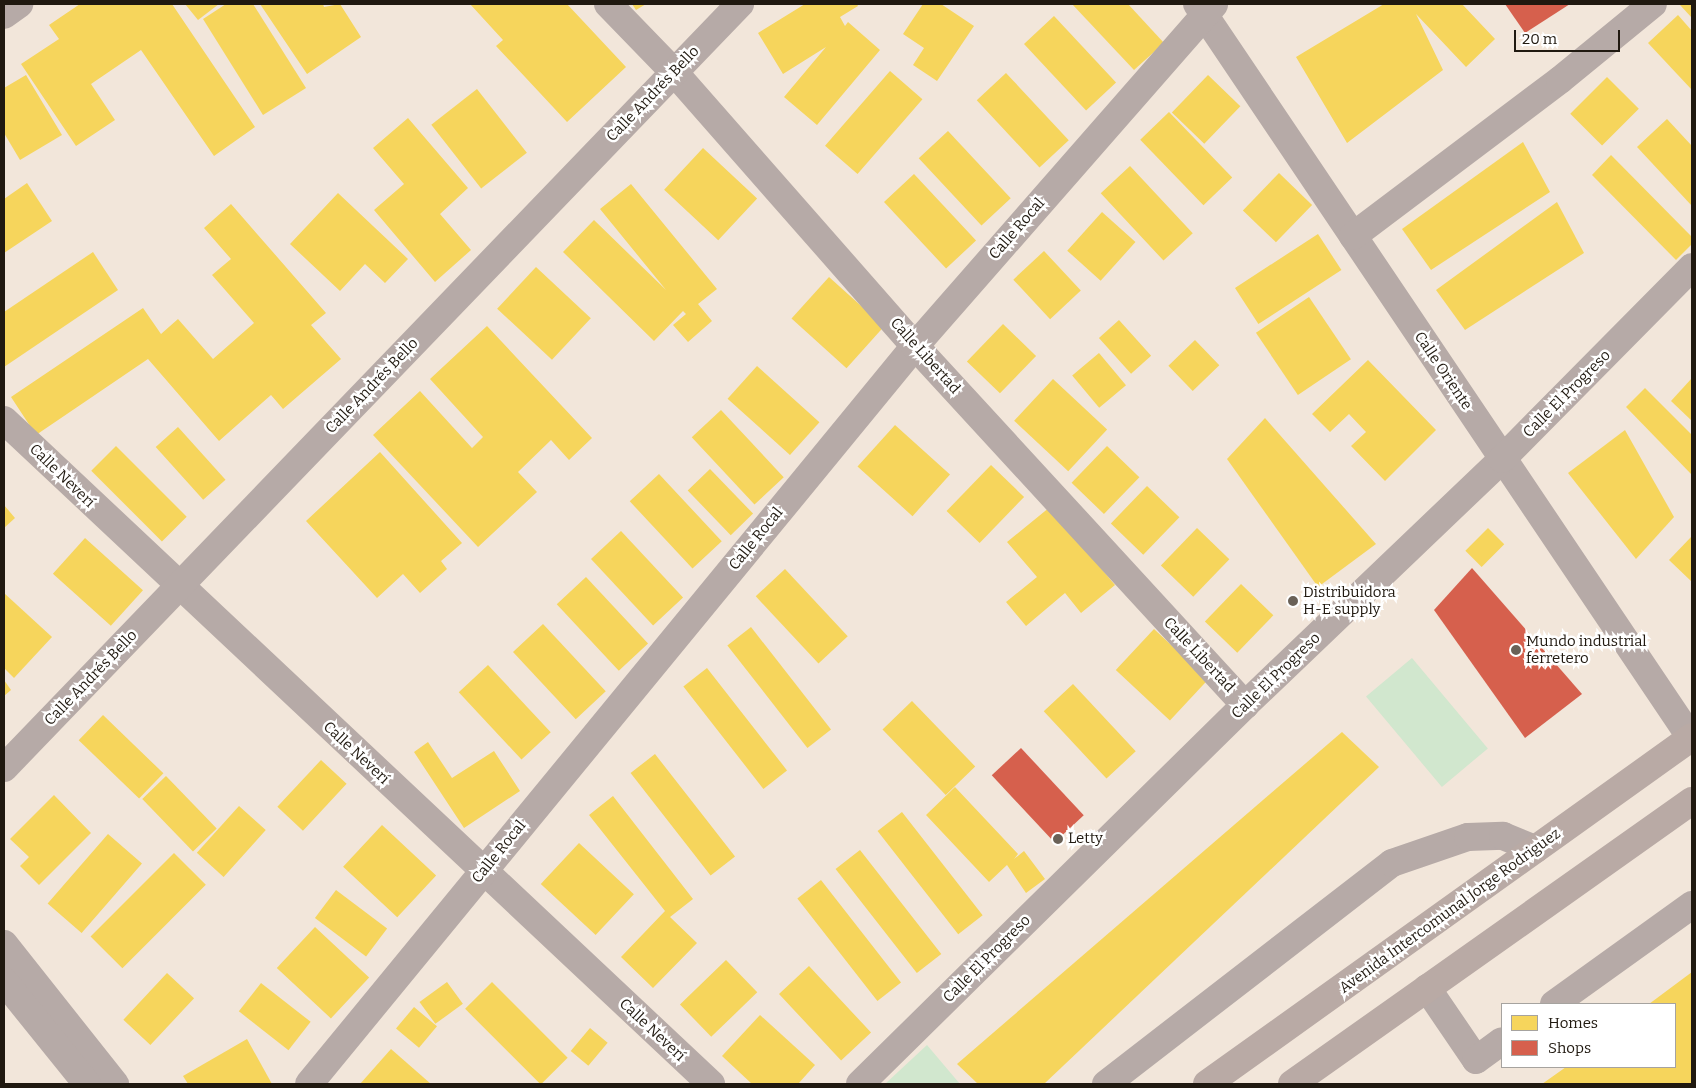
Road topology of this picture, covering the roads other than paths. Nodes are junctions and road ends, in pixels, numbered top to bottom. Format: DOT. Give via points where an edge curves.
graph roads {
  1 [pos="19,4"];
  2 [pos="608,4"];
  3 [pos="740,4"];
  4 [pos="1652,4"];
  5 [pos="1206,7"];
  6 [pos="4,14"];
  7 [pos="674,72"];
  8 [pos="1352,236"];
  9 [pos="1692,268"];
  10 [pos="915,346"];
  11 [pos="4,420"];
  12 [pos="1502,459"];
  13 [pos="180,586"];
  14 [pos="1245,705"];
  15 [pos="1692,738"];
  16 [pos="4,768"];
  17 [pos="1692,801"];
  18 [pos="1536,849"];
  19 [pos="482,873"];
  20 [pos="1692,905"];
  21 [pos="4,944"];
  22 [pos="4,981"];
  23 [pos="1427,988"];
  24 [pos="1555,1003"];
  25 [pos="1501,1042"];
  26 [pos="87,1084"];
  27 [pos="115,1084"];
  28 [pos="309,1084"];
  29 [pos="711,1084"];
  30 [pos="860,1084"];
  31 [pos="1106,1084"];
  32 [pos="1207,1084"];
  33 [pos="1292,1084"];
  1 -- 6 [label="street"];
  2 -- 7 [label="street, Calle Libertad"];
  3 -- 7 [label="street, Calle Andrés Bello"];
  4 -- 8 [label="street" via="1560,80"];
  5 -- 8 [label="street, Calle Oriente"];
  5 -- 10 [label="street, Calle Rocal"];
  7 -- 10 [label="street, Calle Libertad"];
  7 -- 13 [label="street, Calle Andrés Bello"];
  8 -- 12 [label="street, Calle Oriente"];
  9 -- 12 [label="street, Calle El Progreso"];
  10 -- 14 [label="street, Calle Libertad"];
  10 -- 19 [label="street, Calle Rocal"];
  11 -- 13 [label="street, Calle Neverí"];
  12 -- 14 [label="street, Calle El Progreso"];
  12 -- 15 [label="street, Calle Oriente"];
  13 -- 16 [label="street, Calle Andrés Bello"];
  13 -- 19 [label="street, Calle Neverí"];
  14 -- 30 [label="street, Calle El Progreso"];
  15 -- 18 [label="main road, Avenida Intercomunal Jorge Rodriguez"];
  17 -- 23 [label="main road"];
  18 -- 31 [label="street" via="1503,836 1468,836 1392,863"];
  18 -- 32 [label="main road, Avenida Intercomunal Jorge Rodriguez"];
  19 -- 28 [label="street, Calle Rocal"];
  19 -- 29 [label="street, Calle Neverí"];
  20 -- 24 [label="street"];
  21 -- 27 [label="street"];
  22 -- 26 [label="street"];
  23 -- 25 [label="street" via="1476,1060"];
  23 -- 33 [label="main road"];
}
